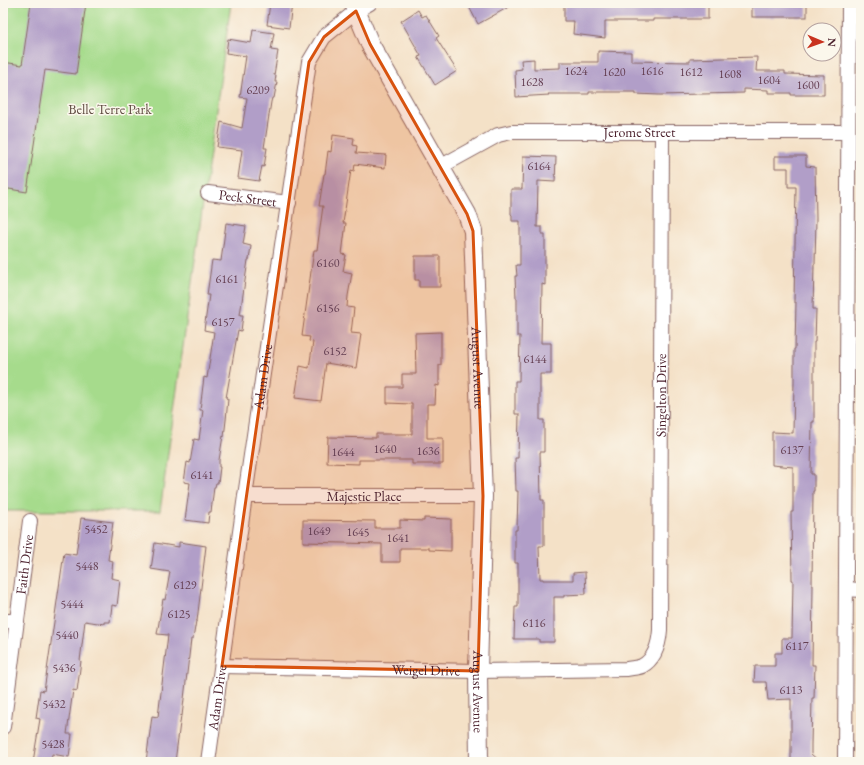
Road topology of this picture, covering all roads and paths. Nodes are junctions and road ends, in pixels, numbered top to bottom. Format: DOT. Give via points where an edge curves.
graph roads {
  1 [pos="849,3"];
  2 [pos="360,6"];
  3 [pos="662,132"];
  4 [pos="848,132"];
  5 [pos="440,167"];
  6 [pos="208,193"];
  7 [pos="289,203"];
  8 [pos="245,496"];
  9 [pos="483,496"];
  10 [pos="30,521"];
  11 [pos="846,590"];
  12 [pos="861,590"];
  13 [pos="3,621"];
  14 [pos="17,621"];
  15 [pos="652,658"];
  16 [pos="222,666"];
  17 [pos="478,671"];
  18 [pos="3,727"];
  19 [pos="208,762"];
  20 [pos="479,762"];
  21 [pos="845,762"];
  1 -- 4 [label="street"];
  2 -- 5 [label="street, August Avenue" via="370,44"];
  2 -- 7 [label="street, Adam Drive" via="324,37 309,62"];
  3 -- 4 [label="street, Jerome Street"];
  3 -- 5 [label="street, Jerome Street" via="511,132 498,135"];
  3 -- 15 [label="street, Singelton Drive" via="660,630 659,643"];
  4 -- 11 [label="street"];
  5 -- 9 [label="street, August Avenue" via="474,231"];
  6 -- 7 [label="street, Peck Street"];
  7 -- 8 [label="street, Adam Drive"];
  8 -- 9 [label="street, Majestic Place"];
  8 -- 16 [label="street, Adam Drive"];
  9 -- 17 [label="street, August Avenue"];
  10 -- 14 [label="street, Faith Drive"];
  11 -- 12 [label="street"];
  11 -- 21 [label="street"];
  13 -- 14 [label="street"];
  14 -- 18 [label="street, Faith Drive"];
  15 -- 17 [label="street, Weigel Drive" via="642,666 627,669"];
  16 -- 17 [label="street, Weigel Drive"];
  16 -- 19 [label="street, Adam Drive"];
  17 -- 20 [label="street, August Avenue"];
}
